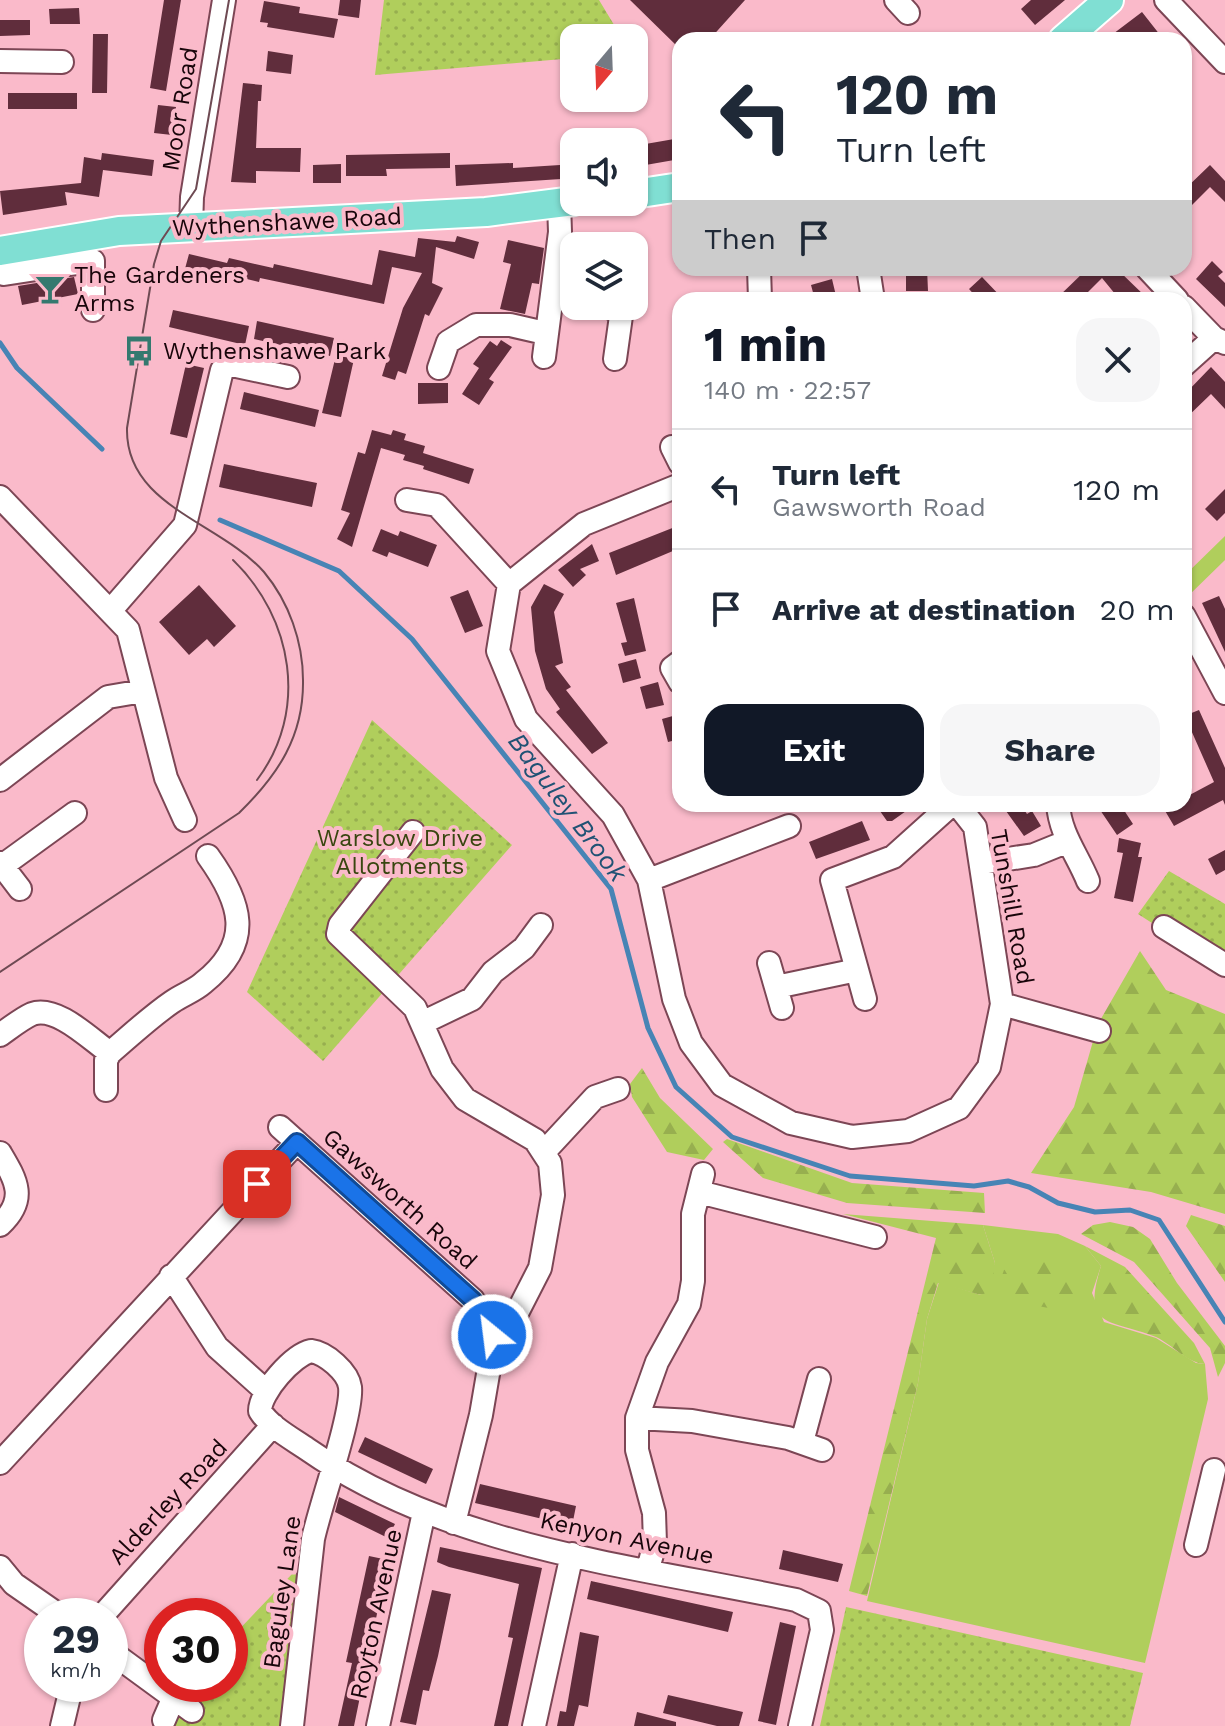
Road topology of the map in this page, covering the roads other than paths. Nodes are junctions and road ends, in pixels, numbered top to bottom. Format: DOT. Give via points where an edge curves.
graph roads {
  1 [pos="224,0"];
  2 [pos="1109,0"];
  3 [pos="1166,0"];
  4 [pos="1072,32"];
  5 [pos="0,61"];
  6 [pos="62,62"];
  7 [pos="1225,62"];
  8 [pos="672,188"];
  9 [pos="648,192"];
  10 [pos="560,203"];
  11 [pos="191,227"];
  12 [pos="0,251"];
  13 [pos="67,252"];
  14 [pos="0,260"];
  15 [pos="1154,276"];
  16 [pos="1170,292"];
  17 [pos="560,305"];
  18 [pos="93,310"];
  19 [pos="1192,314"];
  20 [pos="620,320"];
  21 [pos="545,333"];
  22 [pos="1220,340"];
  23 [pos="544,357"];
  24 [pos="615,359"];
  25 [pos="1192,359"];
  26 [pos="439,368"];
  27 [pos="288,377"];
  28 [pos="672,488"];
  29 [pos="0,497"];
  30 [pos="407,500"];
  31 [pos="509,584"];
  32 [pos="111,610"];
  33 [pos="1192,631"];
  34 [pos="143,691"];
  35 [pos="1225,693"];
  36 [pos="0,780"];
  37 [pos="946,812"];
  38 [pos="962,812"];
  39 [pos="1060,812"];
  40 [pos="75,813"];
  41 [pos="185,820"];
  42 [pos="789,826"];
  43 [pos="413,832"];
  44 [pos="1066,842"];
  45 [pos="208,856"];
  46 [pos="982,863"];
  47 [pos="1,864"];
  48 [pos="649,880"];
  49 [pos="1088,881"];
  50 [pos="20,889"];
  51 [pos="541,925"];
  52 [pos="1164,927"];
  53 [pos="769,963"];
  54 [pos="1225,965"];
  55 [pos="857,970"];
  56 [pos="865,999"];
  57 [pos="1002,1004"];
  58 [pos="424,1022"];
  59 [pos="1099,1031"];
  60 [pos="0,1035"];
  61 [pos="110,1053"];
  62 [pos="618,1089"];
  63 [pos="106,1090"];
  64 [pos="544,1152"];
  65 [pos="0,1153"];
  66 [pos="0,1225"];
  67 [pos="875,1237"];
  68 [pos="171,1276"];
  69 [pos="490,1325"];
  70 [pos="819,1379"];
  71 [pos="267,1392"];
  72 [pos="637,1418"];
  73 [pos="273,1425"];
  74 [pos="0,1463"];
  75 [pos="331,1466"];
  76 [pos="1214,1470"];
  77 [pos="424,1512"];
  78 [pos="1214,1517"];
  79 [pos="454,1523"];
  80 [pos="1196,1545"];
  81 [pos="572,1554"];
  82 [pos="648,1569"];
  83 [pos="1,1571"];
  84 [pos="36,1598"];
  85 [pos="118,1598"];
  86 [pos="128,1664"];
  87 [pos="68,1702"];
  88 [pos="164,1720"];
  89 [pos="62,1726"];
  90 [pos="292,1726"];
  91 [pos="378,1726"];
  92 [pos="534,1726"];
  93 [pos="800,1726"];
  1 -- 11 [label="street, Moor Road"];
  2 -- 4 [label="main road"];
  3 -- 7 [label="street"];
  5 -- 6 [label="street"];
  8 -- 9 [label="main road"];
  10 -- 11 [label="main road, Wythenshawe Road" via="486,212"];
  11 -- 13 [label="main road, Wythenshawe Road" via="119,231"];
  12 -- 13 [label="main road, Wythenshawe Road"];
  13 -- 14 [label="street" via="4,274"];
  13 -- 18 [label="street" via="93,261"];
  15 -- 16 [label="street"];
  17 -- 21 [label="street"];
  19 -- 22 [label="street"];
  20 -- 24 [label="street"];
  21 -- 23 [label="street"];
  21 -- 26 [label="street" via="476,325 448,342"];
  22 -- 25 [label="street"];
  27 -- 32 [label="street" via="227,364 222,370 185,525"];
  28 -- 31 [label="street" via="584,524"];
  29 -- 32 [label="street"];
  30 -- 31 [label="street" via="437,505"];
  31 -- 48 [label="street" via="498,651 526,719 613,815"];
  32 -- 34 [label="street" via="128,630"];
  33 -- 35 [label="street"];
  34 -- 36 [label="street" via="108,697"];
  34 -- 41 [label="street" via="166,778"];
  37 -- 55 [label="street" via="893,857 832,880"];
  38 -- 46 [label="street, Tunshill Road" via="975,827"];
  39 -- 44 [label="street"];
  40 -- 47 [label="street"];
  42 -- 48 [label="street"];
  43 -- 58 [label="street" via="338,929 339,938 392,984"];
  44 -- 46 [label="street" via="1034,855"];
  44 -- 49 [label="street"];
  45 -- 61 [label="street" via="237,907 226,961"];
  46 -- 57 [label="street, Tunshill Road"];
  47 -- 50 [label="street"];
  48 -- 57 [label="street, Tunshill Road" via="674,999 691,1043 722,1085 791,1123 852,1137 908,1131 959,1108 989,1067"];
  51 -- 58 [label="street" via="472,999"];
  52 -- 54 [label="street"];
  53 -- 55 [label="street" via="779,998"];
  55 -- 56 [label="street"];
  57 -- 59 [label="street"];
  58 -- 64 [label="street" via="442,1069 465,1099 535,1140"];
  60 -- 61 [label="street" via="34,1013 45,1013"];
  61 -- 63 [label="street"];
  62 -- 64 [label="street" via="595,1097"];
  64 -- 69 [label="street" via="553,1195 540,1268 518,1311"];
  65 -- 66 [label="street" via="18,1188 15,1206"];
  67 -- 72 [label="street" via="701,1183 693,1214 689,1304 657,1362"];
  68 -- 69 [label="street, Gawsworth Road" via="288,1134 473,1300"];
  68 -- 71 [label="street" via="217,1347"];
  68 -- 74 [label="street, Gawsworth Road"];
  69 -- 79 [label="street" via="490,1366"];
  70 -- 72 [label="street" via="812,1446 692,1421"];
  71 -- 73 [label="street" via="260,1411"];
  71 -- 75 [label="street, Baguley Lane" via="305,1351 317,1352 343,1372 351,1391"];
  72 -- 82 [label="street" via="637,1450 654,1513 655,1543"];
  73 -- 75 [label="street, Kenyon Avenue"];
  73 -- 85 [label="street, Alderley Road"];
  75 -- 77 [label="street, Kenyon Avenue"];
  75 -- 90 [label="street, Baguley Lane" via="313,1539"];
  76 -- 78 [label="street"];
  77 -- 79 [label="street, Kenyon Avenue"];
  77 -- 91 [label="street, Royton Avenue"];
  78 -- 80 [label="street"];
  79 -- 81 [label="street, Kenyon Avenue"];
  81 -- 82 [label="street, Kenyon Avenue"];
  81 -- 92 [label="street"];
  82 -- 93 [label="street, Kenyon Avenue" via="796,1600 819,1611 822,1630"];
  83 -- 84 [label="street"];
  86 -- 88 [label="street" via="183,1704"];
  87 -- 89 [label="street"];
}
